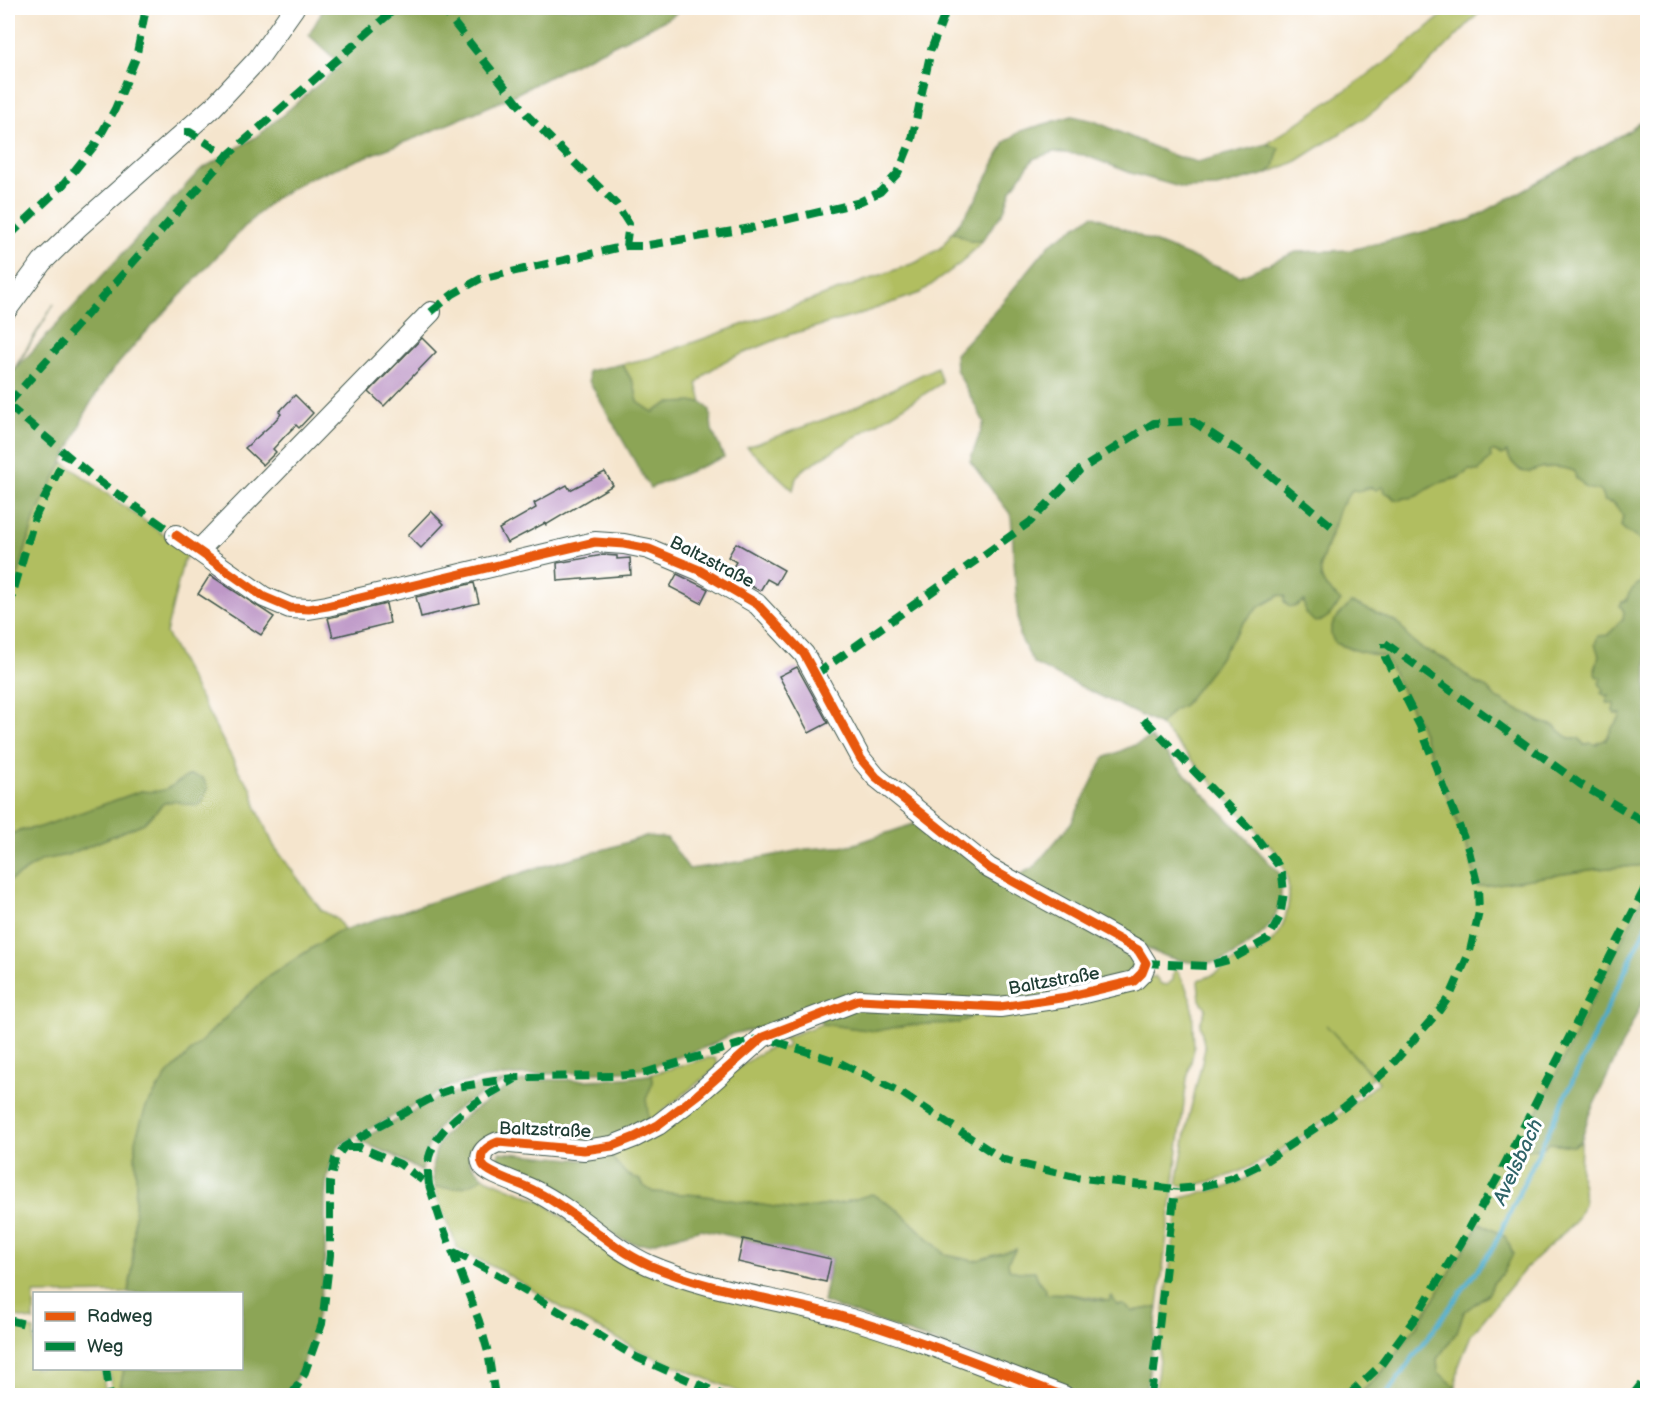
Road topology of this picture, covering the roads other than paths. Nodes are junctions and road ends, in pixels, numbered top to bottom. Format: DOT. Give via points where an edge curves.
graph roads {
  1 [pos="294,8"];
  2 [pos="8,308"];
  3 [pos="431,312"];
  4 [pos="176,534"];
  5 [pos="199,550"];
  6 [pos="1064,1395"];
  1 -- 2 [label="street" via="258,59 213,107 42,262"];
  3 -- 5 [label="street"];
  4 -- 5 [label="street, Baltzstraße"];
  5 -- 6 [label="street, Baltzstraße" via="264,597 299,609 327,606 595,542 648,549 699,570 757,604 804,654 861,759 876,777 989,868 1138,950 1146,963 1143,973 1134,981 1067,997 1000,1007 859,1000 763,1037 690,1101 635,1137 585,1150 498,1142 487,1147 482,1155 483,1166 489,1172 544,1195 598,1235 648,1264 715,1286 882,1328"];
}
